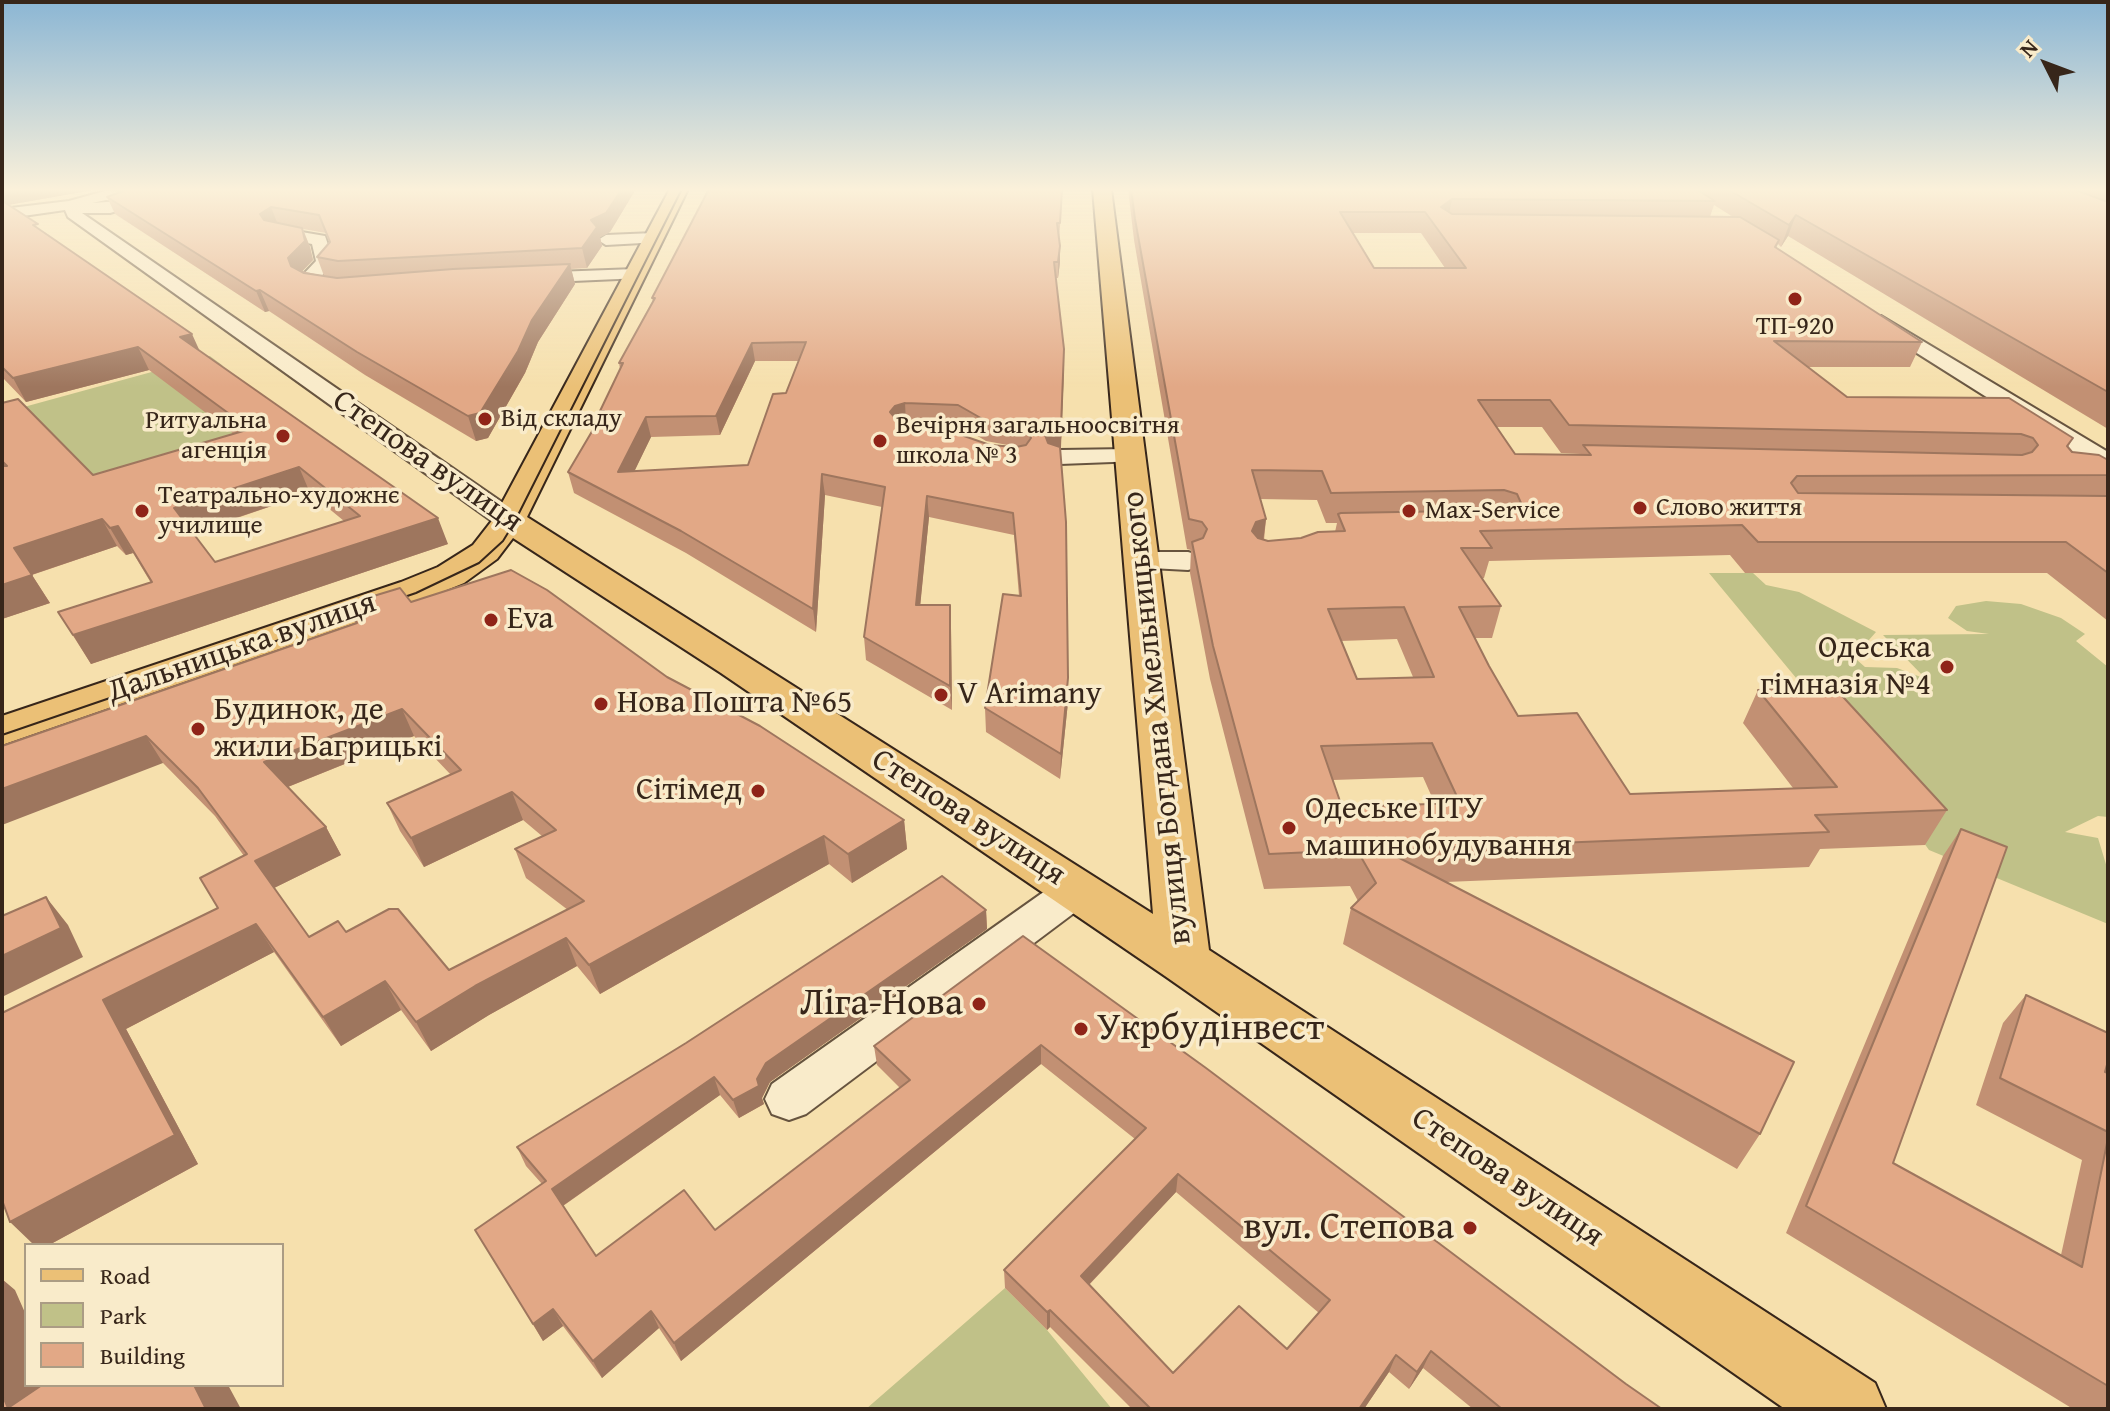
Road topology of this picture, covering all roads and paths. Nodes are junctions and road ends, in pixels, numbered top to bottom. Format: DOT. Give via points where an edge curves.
graph roads {
  1 [pos="134,255"];
  2 [pos="323,255"];
  3 [pos="645,255"];
  4 [pos="1109,255"];
  5 [pos="635,274"];
  6 [pos="505,279"];
  7 [pos="361,289"];
  8 [pos="1867,313"];
  9 [pos="1130,456"];
  10 [pos="1060,457"];
  11 [pos="2108,463"];
  12 [pos="2081,474"];
  13 [pos="2108,474"];
  14 [pos="509,520"];
  15 [pos="589,572"];
  16 [pos="451,575"];
  17 [pos="2,731"];
  18 [pos="1076,890"];
  19 [pos="1184,961"];
  20 [pos="789,1099"];
  21 [pos="1849,1409"];
  1 -- 14 [label="street, Степова вулиця"];
  2 -- 7 [label="street" via="325,262 307,280"];
  3 -- 5 [label="main road, Дальницька вулиця"];
  4 -- 9 [label="main road, вулиця Богдана Хмельницького"];
  5 -- 6 [label="street"];
  5 -- 14 [label="main road, Дальницька вулиця"];
  8 -- 11 [label="street"];
  9 -- 10 [label="street"];
  9 -- 19 [label="main road, вулиця Богдана Хмельницького" via="1165,561"];
  12 -- 13 [label="street"];
  14 -- 15 [label="main road, Степова вулиця"];
  14 -- 16 [label="main road, Дальницька вулиця" via="485,552"];
  15 -- 16 [label="main road" via="517,565"];
  15 -- 18 [label="main road, Степова вулиця"];
  16 -- 17 [label="main road, Дальницька вулиця"];
  18 -- 19 [label="main road, Степова вулиця"];
  18 -- 20 [label="street"];
  19 -- 21 [label="main road, Степова вулиця"];
}
